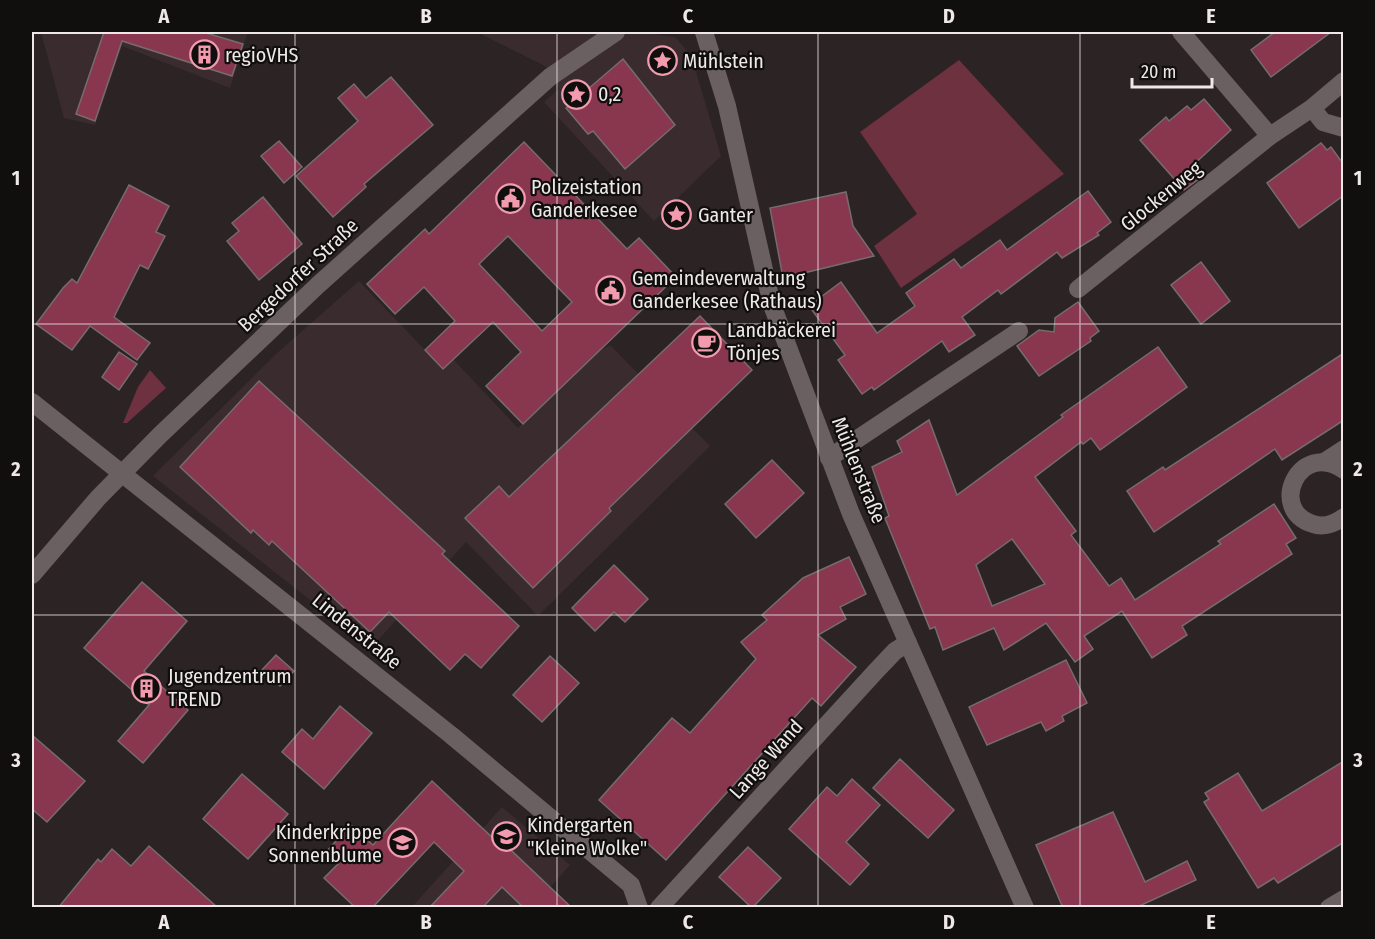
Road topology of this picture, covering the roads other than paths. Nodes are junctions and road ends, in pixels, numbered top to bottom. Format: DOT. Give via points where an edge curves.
graph roads {
  1 [pos="616,32"];
  2 [pos="704,32"];
  3 [pos="1181,32"];
  4 [pos="1344,81"];
  5 [pos="1312,108"];
  6 [pos="1344,128"];
  7 [pos="1270,136"];
  8 [pos="1078,289"];
  9 [pos="1019,331"];
  10 [pos="32,402"];
  11 [pos="1344,449"];
  12 [pos="829,458"];
  13 [pos="1324,462"];
  14 [pos="1344,470"];
  15 [pos="123,472"];
  16 [pos="1341,524"];
  17 [pos="32,574"];
  18 [pos="908,643"];
  19 [pos="1344,899"];
  20 [pos="639,908"];
  21 [pos="659,908"];
  22 [pos="1024,908"];
  23 [pos="1329,908"];
  1 -- 15 [label="street, Bergedorfer Straße" via="528,96 318,285"];
  2 -- 12 [label="street, Mühlenstraße" via="727,106 772,306"];
  3 -- 7 [label="street"];
  4 -- 5 [label="street, Glockenweg"];
  5 -- 6 [label="street" via="1323,122"];
  5 -- 7 [label="street, Glockenweg"];
  7 -- 8 [label="street, Glockenweg"];
  9 -- 12 [label="street"];
  10 -- 15 [label="street, Lindenstraße"];
  11 -- 13 [label="street"];
  12 -- 18 [label="street, Mühlenstraße"];
  13 -- 14 [label="street"];
  13 -- 16 [label="street" via="1314,463 1296,475 1290,495 1292,505 1305,521 1316,525"];
  15 -- 17 [label="street, Bergedorfer Straße"];
  15 -- 20 [label="street, Lindenstraße" via="604,862 631,885"];
  18 -- 21 [label="street, Lange Wand" via="876,671"];
  18 -- 22 [label="street, Mühlenstraße"];
  19 -- 23 [label="street"];
}
